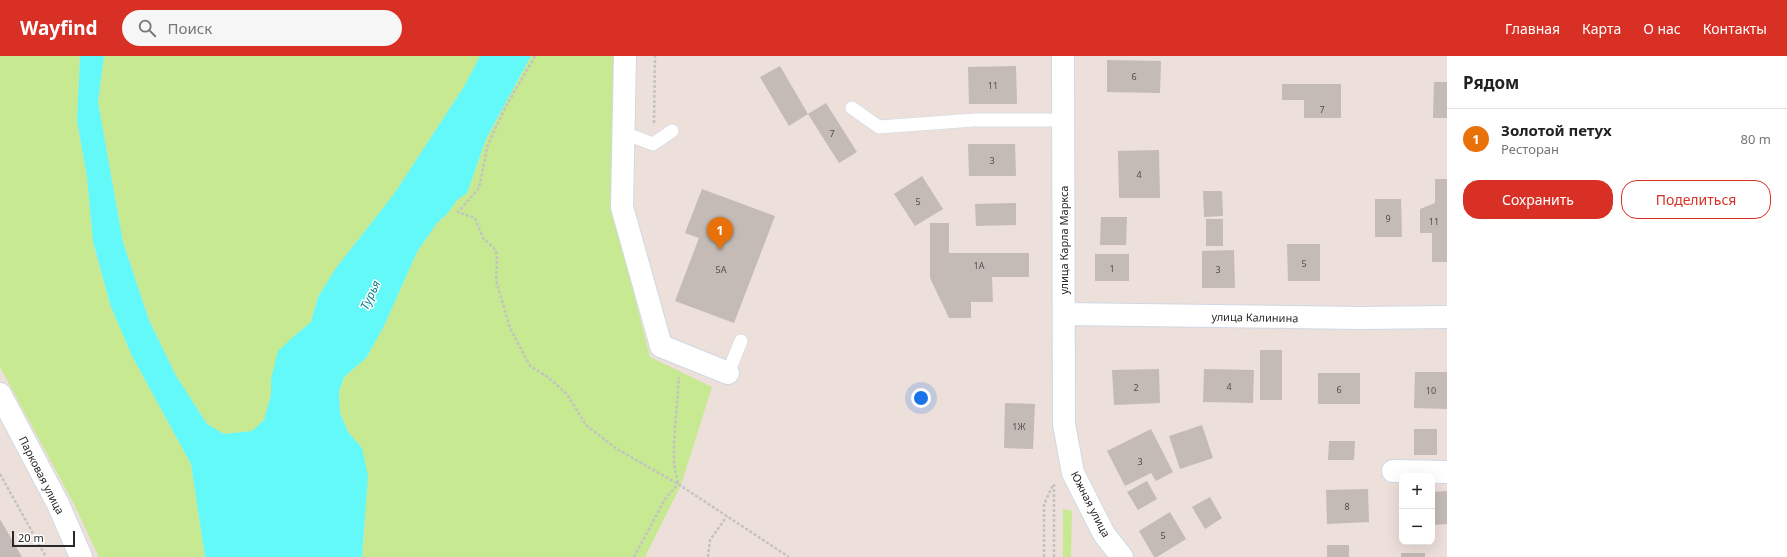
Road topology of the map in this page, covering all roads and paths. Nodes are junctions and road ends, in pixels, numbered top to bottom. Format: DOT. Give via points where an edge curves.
graph roads {
  1 [pos="535,56"];
  2 [pos="626,56"];
  3 [pos="655,56"];
  4 [pos="1063,56"];
  5 [pos="852,108"];
  6 [pos="1063,120"];
  7 [pos="672,131"];
  8 [pos="624,133"];
  9 [pos="653,144"];
  10 [pos="1064,314"];
  11 [pos="1447,317"];
  12 [pos="741,341"];
  13 [pos="684,355"];
  14 [pos="728,373"];
  15 [pos="0,394"];
  16 [pos="1064,424"];
  17 [pos="1393,471"];
  18 [pos="1447,472"];
  19 [pos="0,474"];
  20 [pos="678,484"];
  21 [pos="1054,485"];
  22 [pos="1054,505"];
  23 [pos="727,516"];
  24 [pos="46,557"];
  25 [pos="81,557"];
  26 [pos="634,557"];
  27 [pos="708,557"];
  28 [pos="789,557"];
  29 [pos="1044,557"];
  30 [pos="1054,557"];
  31 [pos="1122,557"];
  1 -- 20 [label="path" via="488,144 479,188 458,212 475,218 483,238 496,250 496,280 510,328 530,366 548,377 567,394 586,425 617,449"];
  2 -- 8 [label="street"];
  3 -- 9 [label="path"];
  4 -- 6 [label="street, улица Карла Маркса"];
  5 -- 6 [label="lane" via="879,127 974,120"];
  6 -- 10 [label="street, улица Карла Маркса"];
  7 -- 9 [label="lane"];
  8 -- 9 [label="lane"];
  8 -- 13 [label="street" via="622,207 661,346"];
  10 -- 11 [label="street, улица Калинина"];
  10 -- 16 [label="street, улица Карла Маркса"];
  12 -- 14 [label="lane"];
  13 -- 14 [label="street"];
  13 -- 20 [label="path" via="679,380 674,443"];
  15 -- 25 [label="street, Парковая улица" via="58,504"];
  16 -- 31 [label="street, Южная улица" via="1073,473 1104,534"];
  17 -- 18 [label="street"];
  19 -- 24 [label="path"];
  20 -- 23 [label="path"];
  20 -- 26 [label="path" via="665,499"];
  21 -- 29 [label="path" via="1044,504"];
  22 -- 30 [label="path"];
  23 -- 27 [label="path" via="710,540"];
  23 -- 28 [label="path"];
}
